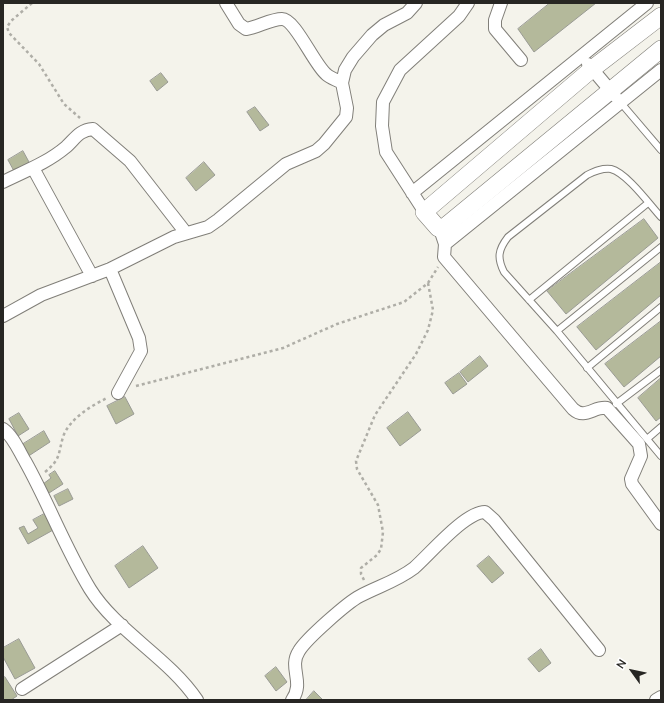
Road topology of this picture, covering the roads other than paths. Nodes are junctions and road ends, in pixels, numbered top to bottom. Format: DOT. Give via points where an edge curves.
graph roads {
  1 [pos="226,3"];
  2 [pos="416,3"];
  3 [pos="468,3"];
  4 [pos="501,3"];
  5 [pos="647,3"];
  6 [pos="661,16"];
  7 [pos="661,49"];
  8 [pos="581,56"];
  9 [pos="521,60"];
  10 [pos="592,69"];
  11 [pos="661,70"];
  12 [pos="342,83"];
  13 [pos="616,97"];
  14 [pos="661,150"];
  15 [pos="33,168"];
  16 [pos="3,182"];
  17 [pos="412,193"];
  18 [pos="648,203"];
  19 [pos="424,211"];
  20 [pos="661,217"];
  21 [pos="186,233"];
  22 [pos="443,243"];
  23 [pos="661,247"];
  24 [pos="110,269"];
  25 [pos="92,276"];
  26 [pos="529,300"];
  27 [pos="661,307"];
  28 [pos="3,316"];
  29 [pos="557,331"];
  30 [pos="587,368"];
  31 [pos="661,370"];
  32 [pos="118,393"];
  33 [pos="616,404"];
  34 [pos="661,427"];
  35 [pos="3,429"];
  36 [pos="647,439"];
  37 [pos="661,456"];
  38 [pos="661,524"];
  39 [pos="122,625"];
  40 [pos="599,650"];
  41 [pos="22,689"];
  42 [pos="661,697"];
  43 [pos="197,700"];
  44 [pos="292,700"];
  45 [pos="656,700"];
  1 -- 12 [label="street" via="239,24 246,29 280,19 287,20 293,25 319,66 326,74"];
  2 -- 12 [label="street" via="407,13 384,25 362,45 345,70"];
  3 -- 17 [label="street" via="459,16 400,70 383,102 382,126 386,152"];
  4 -- 9 [label="street" via="495,20 495,29"];
  5 -- 8 [label="street"];
  6 -- 10 [label="main road"];
  7 -- 13 [label="main road"];
  8 -- 10 [label="street"];
  8 -- 17 [label="street"];
  10 -- 13 [label="street"];
  10 -- 19 [label="main road"];
  11 -- 13 [label="street"];
  12 -- 21 [label="street" via="347,108 346,117 324,144 316,151 286,164 208,227"];
  13 -- 14 [label="lane"];
  13 -- 22 [label="main road"];
  15 -- 16 [label="street"];
  15 -- 21 [label="street" via="56,154 85,129 93,129 130,161"];
  15 -- 25 [label="street"];
  17 -- 19 [label="street"];
  18 -- 20 [label="lane"];
  18 -- 26 [label="lane"];
  18 -- 26 [label="lane" via="621,174 611,169 599,169 587,175 508,237 500,248 499,260 504,272"];
  19 -- 22 [label="main road"];
  21 -- 24 [label="street"];
  22 -- 38 [label="street" via="573,409 584,414 607,408 639,444 641,456 631,479 632,484"];
  23 -- 29 [label="lane"];
  24 -- 25 [label="street"];
  24 -- 32 [label="street" via="139,338 141,351"];
  25 -- 28 [label="street" via="41,295"];
  26 -- 29 [label="lane"];
  27 -- 30 [label="lane"];
  29 -- 30 [label="lane"];
  30 -- 33 [label="lane"];
  31 -- 33 [label="lane"];
  33 -- 36 [label="lane"];
  34 -- 36 [label="lane"];
  35 -- 39 [label="street" via="17,447 35,479 91,590"];
  36 -- 37 [label="lane"];
  39 -- 41 [label="street"];
  39 -- 43 [label="street" via="171,670"];
  40 -- 44 [label="street" via="494,520 485,512 477,512 467,518 414,568 402,577 355,599 306,641 298,652 295,669 298,689"];
  42 -- 45 [label="street"];
}
